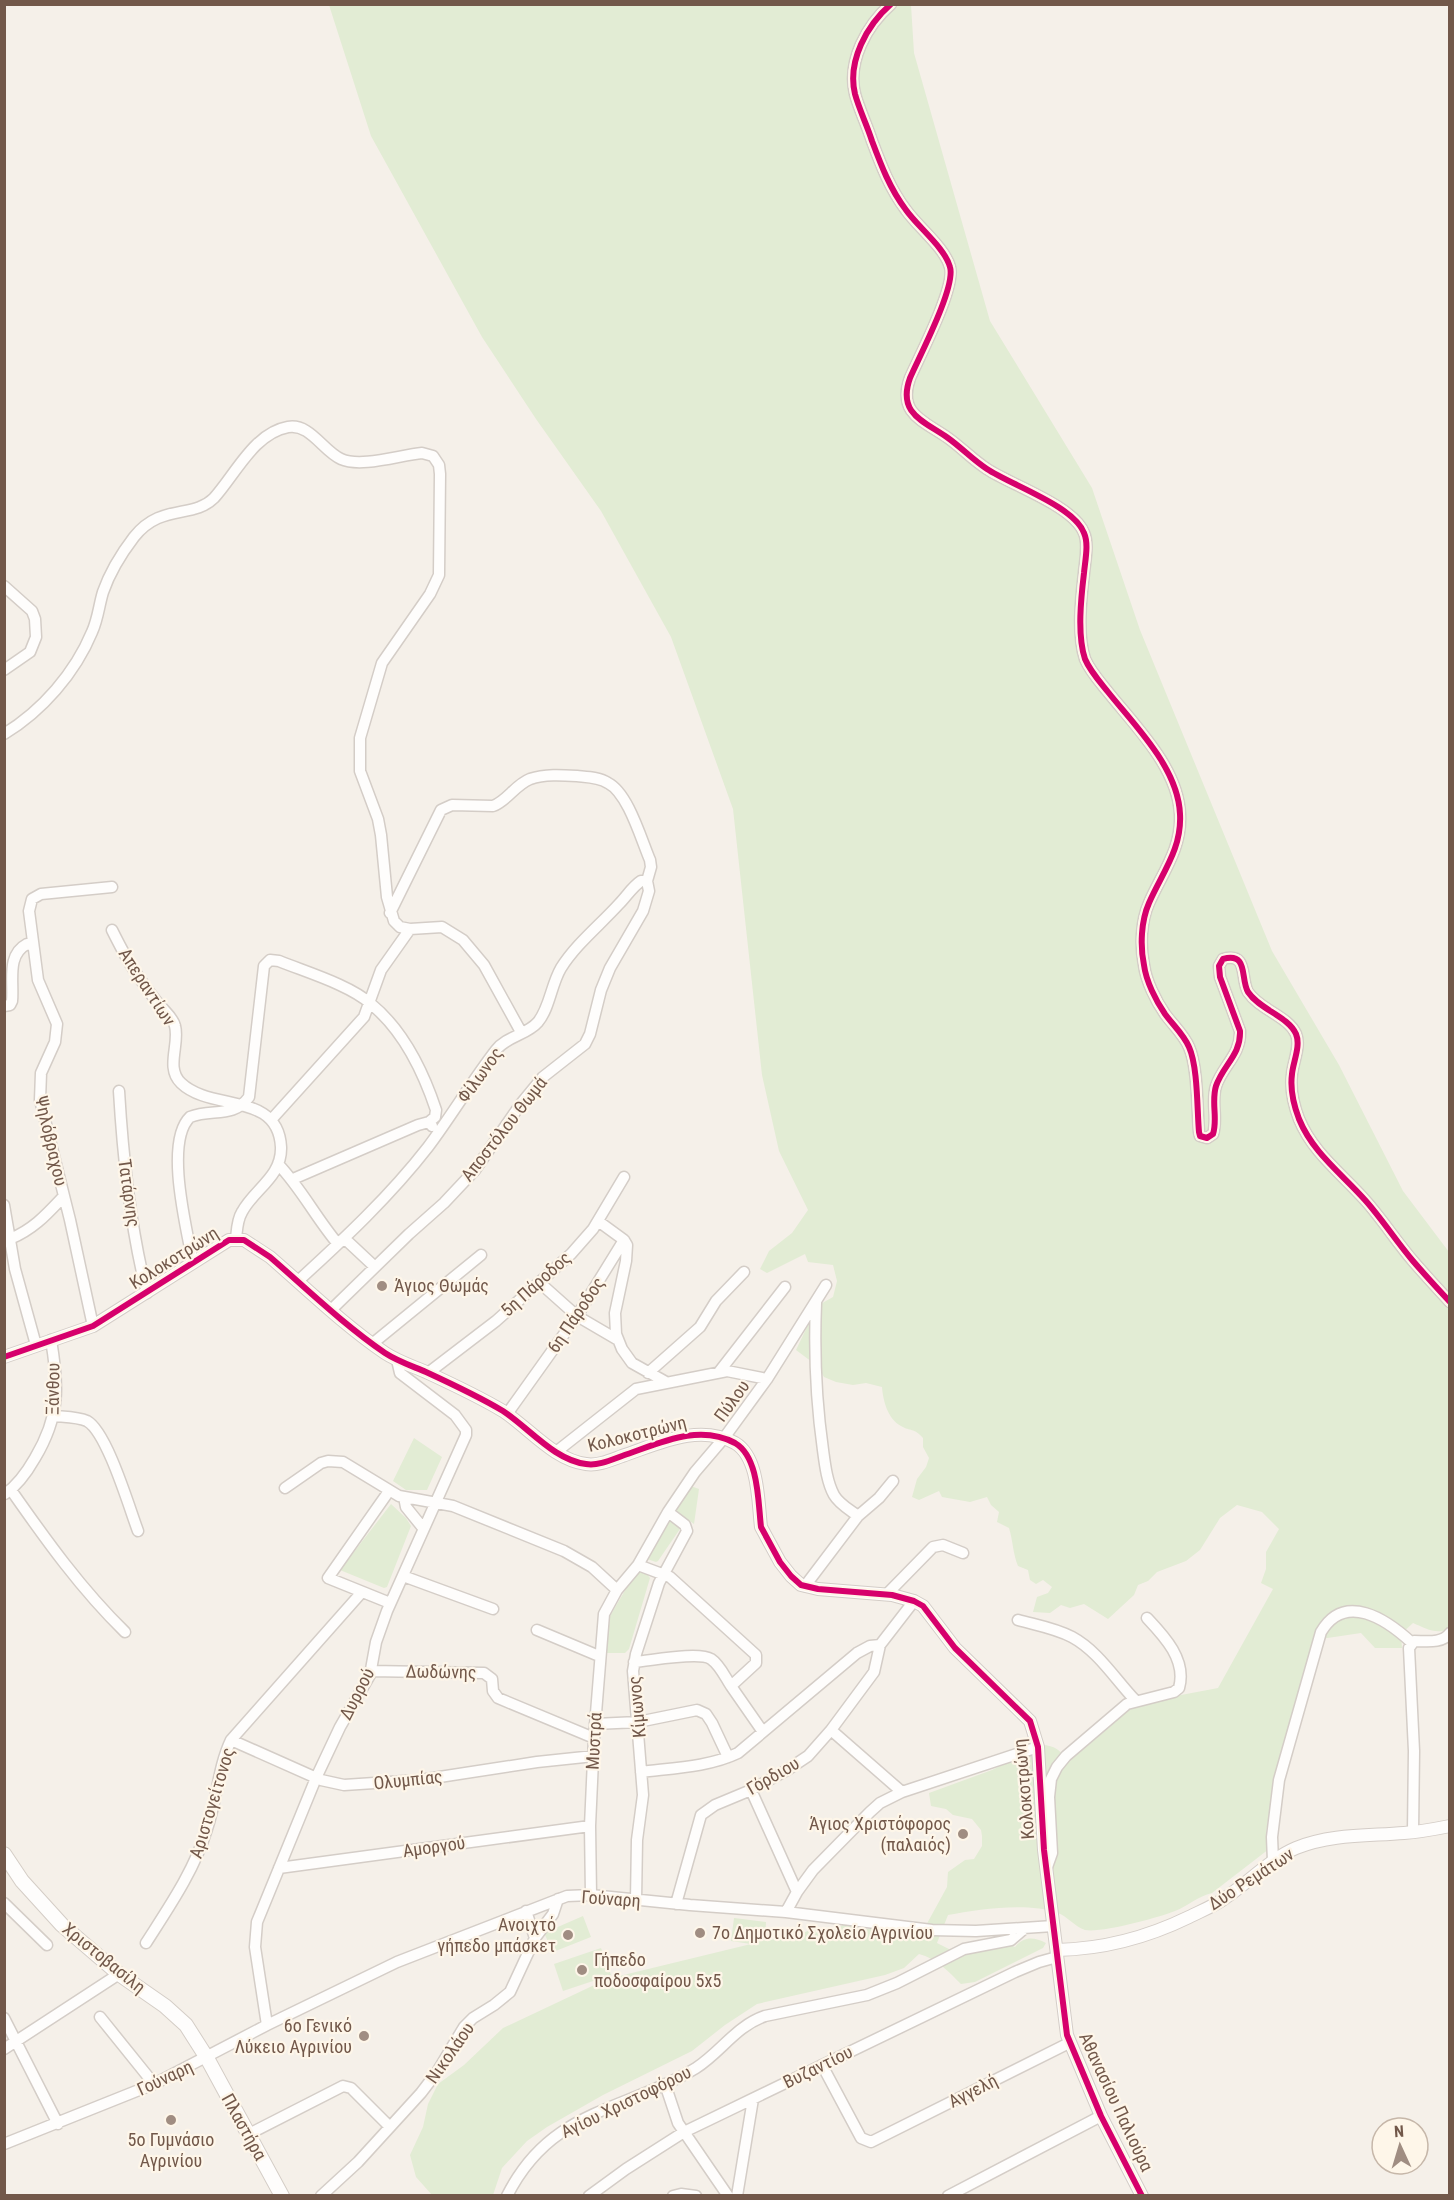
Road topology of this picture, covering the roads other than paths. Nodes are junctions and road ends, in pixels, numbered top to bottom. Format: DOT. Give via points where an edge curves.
graph roads {
  1 [pos="891,4"];
  2 [pos="4,586"];
  3 [pos="4,670"];
  4 [pos="4,734"];
  5 [pos="112,886"];
  6 [pos="648,886"];
  7 [pos="390,913"];
  8 [pos="410,929"];
  9 [pos="112,930"];
  10 [pos="33,945"];
  11 [pos="370,1002"];
  12 [pos="4,1006"];
  13 [pos="521,1032"];
  14 [pos="119,1091"];
  15 [pos="243,1105"];
  16 [pos="271,1120"];
  17 [pos="429,1122"];
  18 [pos="437,1134"];
  19 [pos="278,1164"];
  20 [pos="624,1176"];
  21 [pos="293,1179"];
  22 [pos="64,1196"];
  23 [pos="4,1204"];
  24 [pos="598,1221"];
  25 [pos="10,1239"];
  26 [pos="236,1239"];
  27 [pos="624,1240"];
  28 [pos="341,1241"];
  29 [pos="481,1255"];
  30 [pos="193,1263"];
  31 [pos="375,1267"];
  32 [pos="744,1272"];
  33 [pos="298,1281"];
  34 [pos="540,1283"];
  35 [pos="826,1285"];
  36 [pos="785,1287"];
  37 [pos="147,1293"];
  38 [pos="1449,1302"];
  39 [pos="816,1303"];
  40 [pos="332,1309"];
  41 [pos="577,1316"];
  42 [pos="93,1326"];
  43 [pos="51,1340"];
  44 [pos="618,1340"];
  45 [pos="372,1344"];
  46 [pos="36,1345"];
  47 [pos="4,1357"];
  48 [pos="397,1360"];
  49 [pos="719,1372"];
  50 [pos="428,1373"];
  51 [pos="648,1373"];
  52 [pos="767,1379"];
  53 [pos="666,1382"];
  54 [pos="507,1414"];
  55 [pos="54,1416"];
  56 [pos="724,1438"];
  57 [pos="556,1452"];
  58 [pos="893,1481"];
  59 [pos="285,1488"];
  60 [pos="389,1491"];
  61 [pos="8,1492"];
  62 [pos="404,1497"];
  63 [pos="434,1503"];
  64 [pos="669,1512"];
  65 [pos="858,1516"];
  66 [pos="423,1528"];
  67 [pos="138,1531"];
  68 [pos="963,1553"];
  69 [pos="638,1565"];
  70 [pos="663,1573"];
  71 [pos="403,1576"];
  72 [pos="805,1586"];
  73 [pos="617,1590"];
  74 [pos="362,1592"];
  75 [pos="888,1594"];
  76 [pos="914,1601"];
  77 [pos="390,1603"];
  78 [pos="493,1609"];
  79 [pos="1147,1618"];
  80 [pos="1018,1620"];
  81 [pos="537,1630"];
  82 [pos="125,1632"];
  83 [pos="1449,1633"];
  84 [pos="1411,1642"];
  85 [pos="880,1645"];
  86 [pos="599,1656"];
  87 [pos="634,1662"];
  88 [pos="371,1671"];
  89 [pos="731,1686"];
  90 [pos="1135,1700"];
  91 [pos="638,1722"];
  92 [pos="595,1724"];
  93 [pos="831,1730"];
  94 [pos="763,1732"];
  95 [pos="594,1738"];
  96 [pos="231,1740"];
  97 [pos="1038,1747"];
  98 [pos="594,1756"];
  99 [pos="728,1757"];
  100 [pos="642,1772"];
  101 [pos="316,1778"];
  102 [pos="751,1790"];
  103 [pos="902,1792"];
  104 [pos="590,1826"];
  105 [pos="1449,1826"];
  106 [pos="1413,1832"];
  107 [pos="5,1855"];
  108 [pos="1273,1861"];
  109 [pos="1047,1867"];
  110 [pos="279,1868"];
  111 [pos="797,1892"];
  112 [pos="591,1895"];
  113 [pos="558,1899"];
  114 [pos="636,1900"];
  115 [pos="4,1903"];
  116 [pos="676,1904"];
  117 [pos="526,1911"];
  118 [pos="786,1912"];
  119 [pos="1053,1926"];
  120 [pos="1025,1928"];
  121 [pos="535,1938"];
  122 [pos="146,1943"];
  123 [pos="47,1945"];
  124 [pos="1057,1953"];
  125 [pos="119,1974"];
  126 [pos="100,2017"];
  127 [pos="4,2018"];
  128 [pos="267,2025"];
  129 [pos="17,2041"];
  130 [pos="1069,2043"];
  131 [pos="4,2049"];
  132 [pos="207,2058"];
  133 [pos="822,2065"];
  134 [pos="154,2084"];
  135 [pos="664,2084"];
  136 [pos="753,2098"];
  137 [pos="1101,2116"];
  138 [pos="58,2124"];
  139 [pos="390,2127"];
  140 [pos="684,2132"];
  141 [pos="249,2134"];
  142 [pos="4,2144"];
  143 [pos="282,2196"];
  144 [pos="321,2196"];
  145 [pos="507,2196"];
  146 [pos="589,2196"];
  147 [pos="673,2196"];
  148 [pos="696,2196"];
  149 [pos="728,2196"];
  150 [pos="737,2196"];
  151 [pos="948,2196"];
  152 [pos="1142,2196"];
  1 -- 38 [label="street" via="873,23 862,45 854,72 855,95 886,178 906,211 946,259 951,275 907,386 906,401 913,414 952,440 977,463 1052,503 1071,516 1084,533 1080,613 1085,657 1171,776 1179,802 1176,849 1149,903 1142,952 1148,979 1163,1012 1191,1050 1200,1136 1208,1138 1213,1134 1216,1086 1235,1057 1240,1040 1219,971 1224,959 1235,958 1255,1001 1296,1033 1291,1089 1312,1144 1364,1199"];
  2 -- 3 [label="street" via="32,611 36,629 30,652"];
  4 -- 7 [label="street" via="37,711 73,666 93,631 110,574 143,527 163,515 209,502 253,450 273,433 288,427 301,428 333,455 349,462 422,453 433,456 440,474 439,575 382,663 359,748 360,771 378,819"];
  5 -- 10 [label="street, Ψηλόβραχου" via="36,896 28,911"];
  6 -- 7 [label="street" via="650,860 617,789 598,779 543,776 521,784 493,806 452,805 441,810"];
  6 -- 13 [label="street, Φίλωνος" via="643,880 638,882 572,953 555,981 539,1021"];
  6 -- 31 [label="street, Αποστόλου Θωμά" via="640,917 601,990 585,1044 543,1077 475,1170"];
  7 -- 8 [label="street" via="397,924"];
  8 -- 11 [label="street" via="381,970"];
  8 -- 13 [label="street" via="442,927 463,940 488,971"];
  9 -- 15 [label="street, Απεραντίων" via="135,971 174,1022 173,1067 178,1080 200,1096"];
  10 -- 12 [label="street" via="21,947 14,957 12,1001"];
  10 -- 22 [label="street, Ψηλόβραχου" via="40,990 57,1024 55,1042 41,1073 39,1093"];
  11 -- 15 [label="street" via="273,960 264,966 251,1089"];
  11 -- 16 [label="street" via="361,1022"];
  11 -- 17 [label="street" via="405,1043 436,1110"];
  13 -- 18 [label="street, Φίλωνος" via="498,1047"];
  14 -- 37 [label="street, Τατάρνης" via="131,1217"];
  15 -- 16 [label="street, Απεραντίων" via="259,1110"];
  15 -- 30 [label="street" via="194,1115 183,1130 178,1171"];
  16 -- 19 [label="street" via="280,1140"];
  17 -- 18 [label="street"];
  17 -- 21 [label="street"];
  18 -- 28 [label="street, Φίλωνος" via="408,1172"];
  19 -- 21 [label="street"];
  19 -- 26 [label="street" via="243,1210"];
  20 -- 24 [label="street, 5η Πάροδος"];
  21 -- 28 [label="street" via="322,1225"];
  22 -- 25 [label="street" via="39,1223"];
  22 -- 42 [label="street, Ψηλόβραχου"];
  23 -- 25 [label="street"];
  24 -- 27 [label="street"];
  24 -- 34 [label="street, 5η Πάροδος" via="583,1242"];
  25 -- 46 [label="street"];
  26 -- 30 [label="street, Κολοκοτρώνη" via="222,1243"];
  26 -- 33 [label="street, Κολοκοτρώνη" via="255,1246"];
  27 -- 41 [label="street, 6η Πάροδος"];
  27 -- 44 [label="street" via="627,1261 615,1313"];
  28 -- 31 [label="street"];
  28 -- 33 [label="street, Φίλωνος"];
  29 -- 45 [label="street"];
  30 -- 37 [label="street, Κολοκοτρώνη"];
  31 -- 40 [label="street, Αποστόλου Θωμά"];
  32 -- 51 [label="street" via="716,1301 700,1328"];
  33 -- 40 [label="street, Κολοκοτρώνη"];
  34 -- 41 [label="street"];
  34 -- 50 [label="street, 5η Πάροδος"];
  35 -- 39 [label="street, Πύλου"];
  36 -- 49 [label="street"];
  37 -- 42 [label="street, Κολοκοτρώνη"];
  39 -- 52 [label="street, Πύλου"];
  39 -- 65 [label="street" via="814,1344 825,1464 837,1500"];
  40 -- 45 [label="street, Κολοκοτρώνη"];
  41 -- 44 [label="street"];
  41 -- 54 [label="street, 6η Πάροδος"];
  42 -- 43 [label="street, Κολοκοτρώνη"];
  43 -- 46 [label="street, Κολοκοτρώνη"];
  43 -- 55 [label="street, Ξάνθου" via="56,1377"];
  44 -- 51 [label="street" via="632,1363"];
  45 -- 48 [label="street, Κολοκοτρώνη"];
  46 -- 47 [label="street, Κολοκοτρώνη"];
  48 -- 50 [label="street, Κολοκοτρώνη"];
  48 -- 63 [label="street, Δυρρού" via="400,1373 455,1415 466,1430"];
  49 -- 52 [label="street" via="735,1371"];
  49 -- 53 [label="street"];
  50 -- 54 [label="street, Κολοκοτρώνη"];
  51 -- 53 [label="street"];
  52 -- 56 [label="street, Πύλου"];
  53 -- 57 [label="street" via="636,1389"];
  54 -- 57 [label="street, Κολοκοτρώνη"];
  55 -- 61 [label="street, Ξάνθου" via="26,1473"];
  55 -- 67 [label="street" via="85,1421 98,1432"];
  56 -- 57 [label="street, Κολοκοτρώνη" via="683,1436 592,1464"];
  56 -- 64 [label="street, Πύλου"];
  56 -- 72 [label="street" via="748,1456 764,1535 785,1569"];
  58 -- 65 [label="street"];
  59 -- 60 [label="street" via="321,1463 336,1461"];
  60 -- 62 [label="street"];
  60 -- 74 [label="street" via="328,1578"];
  61 -- 82 [label="street" via="78,1583"];
  62 -- 63 [label="street"];
  62 -- 66 [label="street" via="406,1507"];
  63 -- 66 [label="street, Δυρρού"];
  63 -- 73 [label="street" via="453,1506 564,1551 592,1567"];
  64 -- 69 [label="street, Πύλου"];
  64 -- 70 [label="street, Κίμωνος" via="685,1525 686,1534"];
  65 -- 72 [label="street"];
  66 -- 71 [label="street, Δυρρού"];
  68 -- 75 [label="street" via="943,1545 933,1547"];
  69 -- 70 [label="street"];
  69 -- 73 [label="street, Πύλου"];
  70 -- 87 [label="street, Κίμωνος"];
  70 -- 89 [label="street" via="756,1655 756,1663"];
  71 -- 77 [label="street, Δυρρού"];
  71 -- 78 [label="street"];
  72 -- 75 [label="street, Κολοκοτρώνη"];
  73 -- 86 [label="street, Μυστρά" via="604,1614"];
  74 -- 77 [label="street"];
  74 -- 96 [label="street, Αριστογείτονος"];
  75 -- 76 [label="street, Κολοκοτρώνη"];
  76 -- 85 [label="street, Γόρδιου"];
  76 -- 97 [label="street, Κολοκοτρώνη" via="929,1613 955,1648 1026,1715"];
  77 -- 88 [label="street, Δυρρού"];
  79 -- 90 [label="street" via="1172,1646 1180,1684 1174,1692"];
  80 -- 90 [label="street" via="1081,1642"];
  81 -- 86 [label="street"];
  83 -- 84 [label="street" via="1441,1640"];
  84 -- 106 [label="street"];
  84 -- 108 [label="street" via="1385,1620 1364,1612 1337,1616 1326,1624 1279,1780"];
  85 -- 93 [label="street, Γόρδιου" via="874,1672"];
  85 -- 94 [label="street, Γόρδιου" via="857,1653"];
  86 -- 92 [label="street, Μυστρά"];
  87 -- 89 [label="street" via="707,1657 720,1668"];
  87 -- 91 [label="street, Κίμωνος"];
  88 -- 95 [label="street, Δωδώνης" via="484,1673 492,1679 498,1698"];
  88 -- 101 [label="street, Δυρρού"];
  89 -- 94 [label="street"];
  90 -- 109 [label="street" via="1066,1756 1054,1772 1048,1797 1052,1853"];
  91 -- 92 [label="street"];
  91 -- 99 [label="street" via="691,1710 701,1712 712,1723"];
  91 -- 100 [label="street, Κίμωνος"];
  92 -- 95 [label="street, Μυστρά"];
  93 -- 102 [label="street, Γόρδιου" via="801,1761"];
  93 -- 103 [label="street"];
  94 -- 99 [label="street, Γόρδιου"];
  95 -- 98 [label="street, Μυστρά"];
  96 -- 101 [label="street, Ολυμπίας"];
  96 -- 122 [label="street, Αριστογείτονος" via="198,1855"];
  97 -- 103 [label="street"];
  97 -- 109 [label="street, Κολοκοτρώνη"];
  98 -- 101 [label="street, Ολυμπίας" via="378,1784 336,1784"];
  98 -- 104 [label="street, Μυστρά"];
  99 -- 100 [label="street, Γόρδιου"];
  100 -- 114 [label="street, Κίμωνος"];
  101 -- 110 [label="street, Δυρρού"];
  102 -- 111 [label="street"];
  102 -- 116 [label="street, Γόρδιου" via="701,1815"];
  103 -- 111 [label="street" via="870,1812 813,1870"];
  104 -- 110 [label="street, Αμοργού"];
  104 -- 112 [label="street, Μυστρά"];
  105 -- 106 [label="street, Δύο Ρεμάτων"];
  106 -- 108 [label="street, Δύο Ρεμάτων" via="1329,1838"];
  107 -- 125 [label="main road, Χριστοβασίλη" via="21,1881 48,1911"];
  108 -- 124 [label="street, Δύο Ρεμάτων" via="1223,1900 1159,1930 1110,1945"];
  109 -- 119 [label="street, Κολοκοτρώνη"];
  110 -- 128 [label="street, Δυρρού" via="255,1933"];
  111 -- 118 [label="street"];
  112 -- 113 [label="street, Γούναρη"];
  112 -- 114 [label="street, Γούναρη"];
  113 -- 117 [label="street, Γούναρη"];
  113 -- 121 [label="street, Νικολάου" via="553,1914"];
  114 -- 116 [label="street, Γούναρη"];
  115 -- 123 [label="street"];
  116 -- 118 [label="street, Γούναρη"];
  117 -- 121 [label="street"];
  117 -- 128 [label="street, Γούναρη" via="397,1962"];
  118 -- 120 [label="street, Γούναρη" via="932,1930"];
  119 -- 120 [label="street, Γούναρη"];
  119 -- 124 [label="street, Κολοκοτρώνη"];
  120 -- 135 [label="street, Αγίου Χριστοφόρου" via="1011,1940 964,1949 867,1995 760,2017 727,2040 704,2063"];
  121 -- 139 [label="street, Νικολάου" via="510,1992 464,2027 437,2073"];
  124 -- 130 [label="street, Αθανασίου Παλιούρα"];
  124 -- 133 [label="street, Βυζαντίου"];
  125 -- 129 [label="street"];
  125 -- 132 [label="main road, Χριστοβασίλη" via="177,2015"];
  126 -- 134 [label="street"];
  127 -- 129 [label="street"];
  128 -- 132 [label="street, Γούναρη"];
  129 -- 131 [label="street"];
  129 -- 138 [label="street"];
  130 -- 133 [label="street, Αγγελή" via="871,2142 861,2138"];
  130 -- 137 [label="street, Αθανασίου Παλιούρα"];
  132 -- 134 [label="street, Γούναρη"];
  132 -- 141 [label="main road, Πλαστήρα"];
  133 -- 136 [label="street, Βυζαντίου"];
  134 -- 138 [label="street, Γούναρη"];
  135 -- 140 [label="street" via="674,2116"];
  135 -- 145 [label="street, Αγίου Χριστοφόρου" via="558,2133 533,2156"];
  136 -- 140 [label="street, Βυζαντίου"];
  136 -- 150 [label="street"];
  137 -- 151 [label="street"];
  137 -- 152 [label="street, Αθανασίου Παλιούρα"];
  138 -- 142 [label="street, Γούναρη"];
  139 -- 141 [label="street" via="351,2088 343,2086"];
  139 -- 144 [label="street, Νικολάου"];
  140 -- 146 [label="street, Βυζαντίου"];
  140 -- 149 [label="street"];
  141 -- 143 [label="main road, Πλαστήρα"];
  147 -- 148 [label="street"];
}
